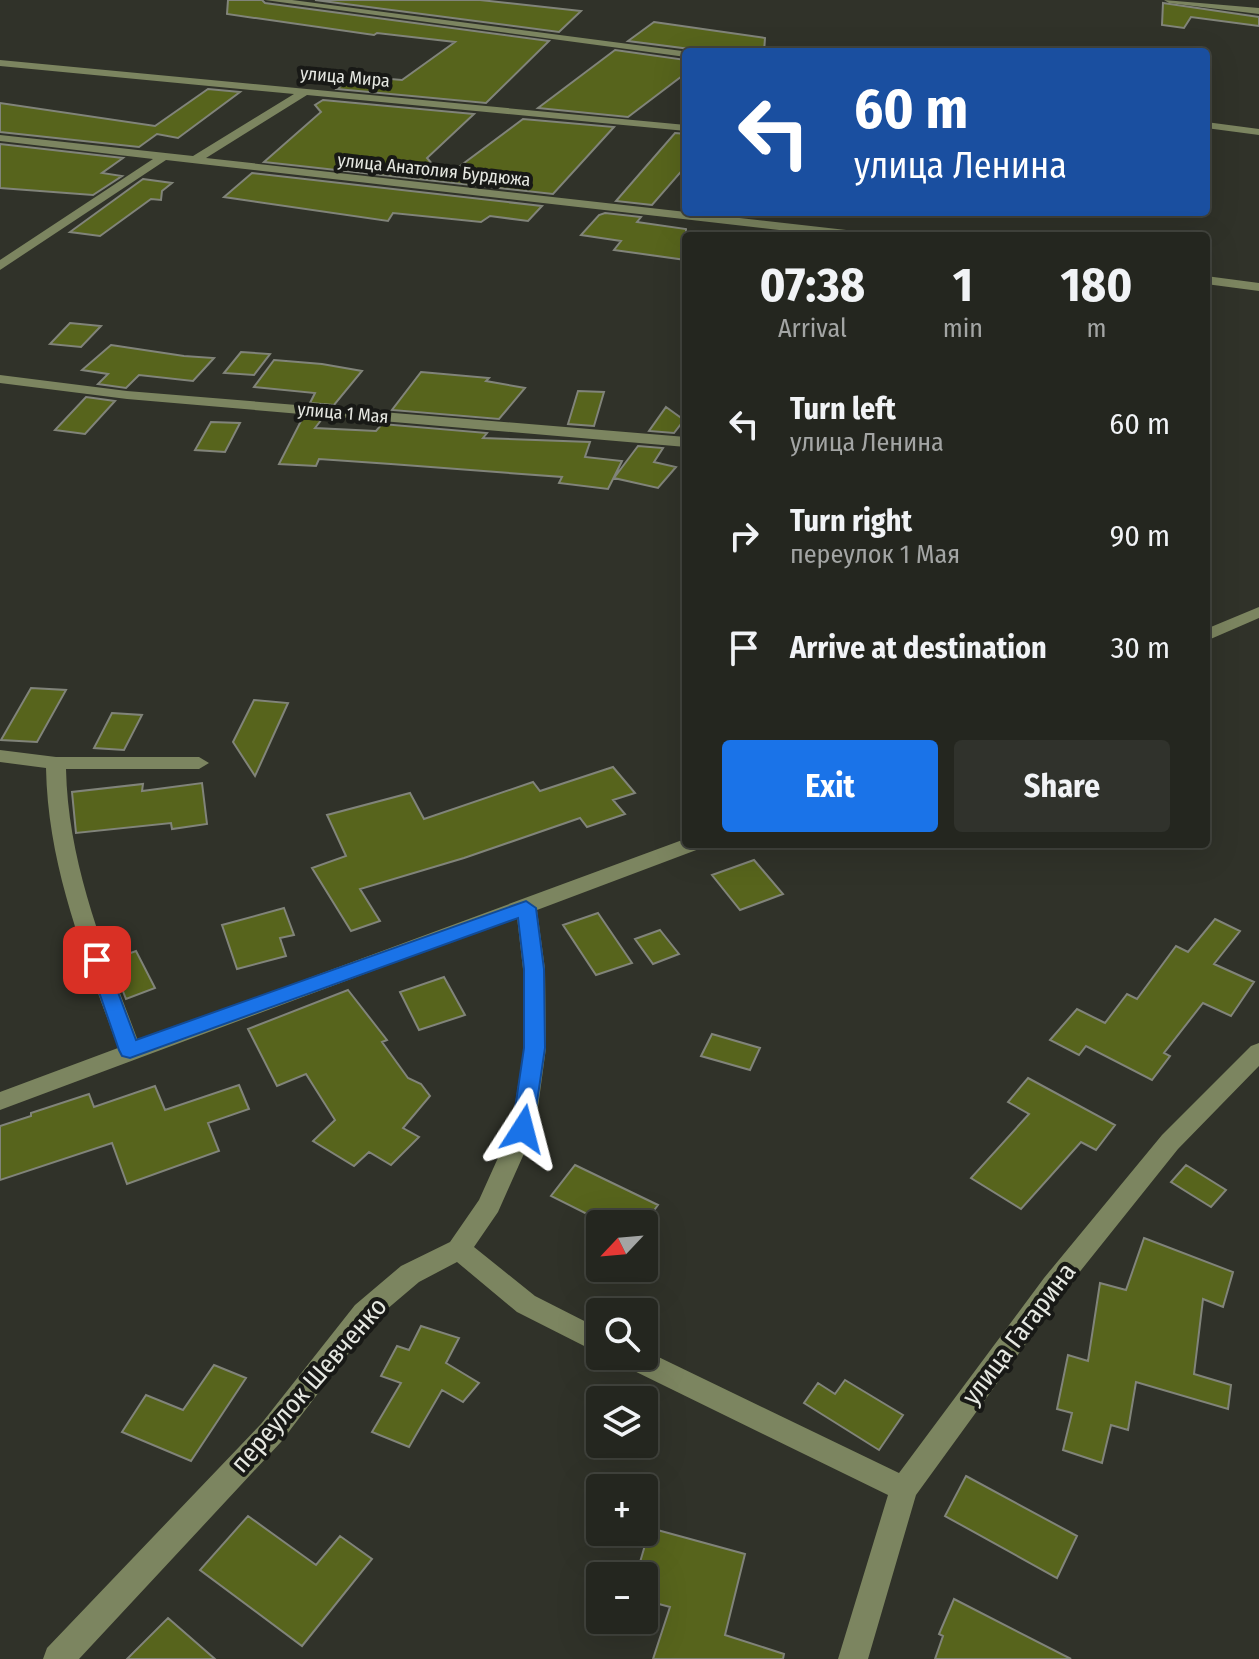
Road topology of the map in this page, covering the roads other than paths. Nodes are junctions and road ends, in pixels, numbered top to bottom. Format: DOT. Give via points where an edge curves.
graph roads {
  1 [pos="270,0"];
  2 [pos="1169,0"];
  3 [pos="318,3"];
  4 [pos="1259,11"];
  5 [pos="682,53"];
  6 [pos="0,63"];
  7 [pos="306,91"];
  8 [pos="1210,126"];
  9 [pos="682,128"];
  10 [pos="1259,132"];
  11 [pos="0,138"];
  12 [pos="162,158"];
  13 [pos="192,162"];
  14 [pos="682,216"];
  15 [pos="682,216"];
  16 [pos="828,232"];
  17 [pos="0,266"];
  18 [pos="1210,281"];
  19 [pos="1259,287"];
  20 [pos="0,379"];
  21 [pos="682,442"];
  22 [pos="1259,612"];
  23 [pos="1210,631"];
  24 [pos="0,756"];
  25 [pos="56,763"];
  26 [pos="199,763"];
  27 [pos="682,848"];
  28 [pos="526,908"];
  29 [pos="130,1050"];
  30 [pos="1259,1052"];
  31 [pos="0,1101"];
  32 [pos="459,1249"];
  33 [pos="586,1335"];
  34 [pos="658,1370"];
  35 [pos="904,1489"];
  36 [pos="58,1659"];
  37 [pos="853,1659"];
  1 -- 3 [label="street"];
  2 -- 4 [label="street"];
  3 -- 5 [label="street"];
  6 -- 7 [label="street, улица Мира"];
  7 -- 9 [label="street, улица Мира"];
  7 -- 13 [label="street"];
  8 -- 10 [label="street"];
  11 -- 12 [label="street, улица Анатолия Бурдюжа"];
  12 -- 13 [label="street, улица Анатолия Бурдюжа"];
  12 -- 17 [label="street"];
  13 -- 15 [label="street, улица Анатолия Бурдюжа"];
  14 -- 16 [label="street, улица Анатолия Бурдюжа"];
  18 -- 19 [label="street"];
  20 -- 21 [label="street, улица 1 Мая" via="127,395"];
  22 -- 23 [label="street"];
  24 -- 25 [label="street"];
  25 -- 26 [label="street"];
  25 -- 29 [label="street" via="57,815 76,900"];
  27 -- 28 [label="street"];
  28 -- 29 [label="street"];
  28 -- 32 [label="street, переулок Шевченко" via="534,969 535,1048 523,1129 489,1205"];
  29 -- 31 [label="street"];
  30 -- 35 [label="street, улица Гагарина" via="1170,1142 1053,1286"];
  32 -- 33 [label="street" via="526,1304"];
  32 -- 36 [label="street, переулок Шевченко" via="410,1274 364,1313 271,1433"];
  34 -- 35 [label="street"];
  35 -- 37 [label="street, улица Гагарина"];
}
